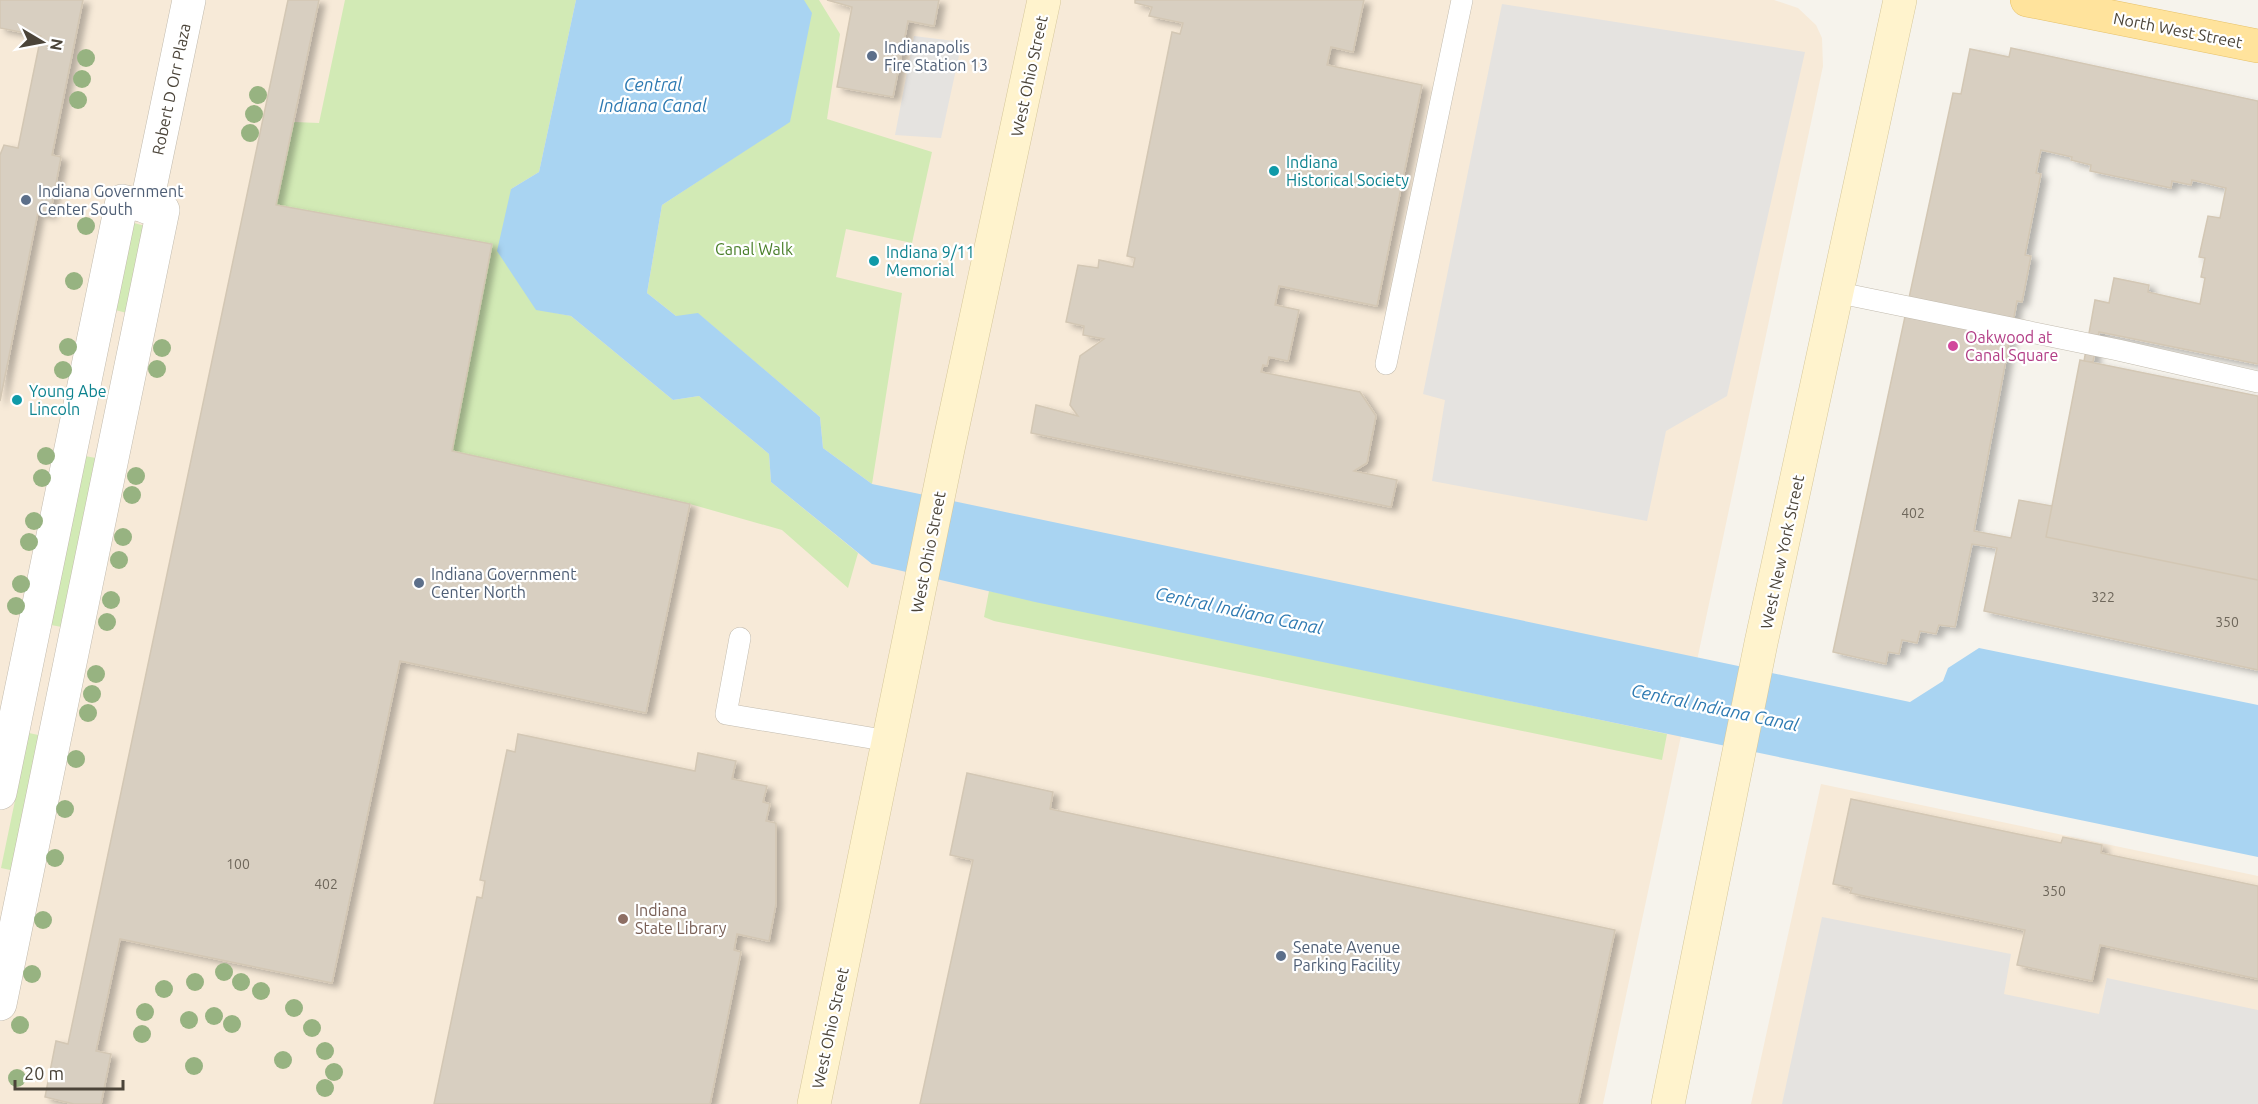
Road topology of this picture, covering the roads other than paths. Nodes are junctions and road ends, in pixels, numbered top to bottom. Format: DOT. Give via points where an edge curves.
graph roads {
  1 [pos="189,0"];
  2 [pos="1044,0"];
  3 [pos="1462,0"];
  4 [pos="1900,0"];
  5 [pos="2027,0"];
  6 [pos="2258,46"];
  7 [pos="150,192"];
  8 [pos="1835,292"];
  9 [pos="1386,364"];
  10 [pos="2258,382"];
  11 [pos="740,638"];
  12 [pos="889,741"];
  13 [pos="0,793"];
  14 [pos="0,1004"];
  15 [pos="814,1104"];
  16 [pos="1668,1104"];
  1 -- 7 [label="street, Robert D Orr Plaza"];
  2 -- 12 [label="main road, West Ohio Street"];
  3 -- 9 [label="lane"];
  4 -- 8 [label="main road, West New York Street"];
  5 -- 6 [label="main road, North West Street"];
  7 -- 13 [label="street" via="122,201"];
  7 -- 14 [label="street" via="164,210"];
  8 -- 10 [label="lane"];
  8 -- 16 [label="main road, West New York Street"];
  11 -- 12 [label="lane" via="726,714"];
  12 -- 15 [label="main road, West Ohio Street"];
}
